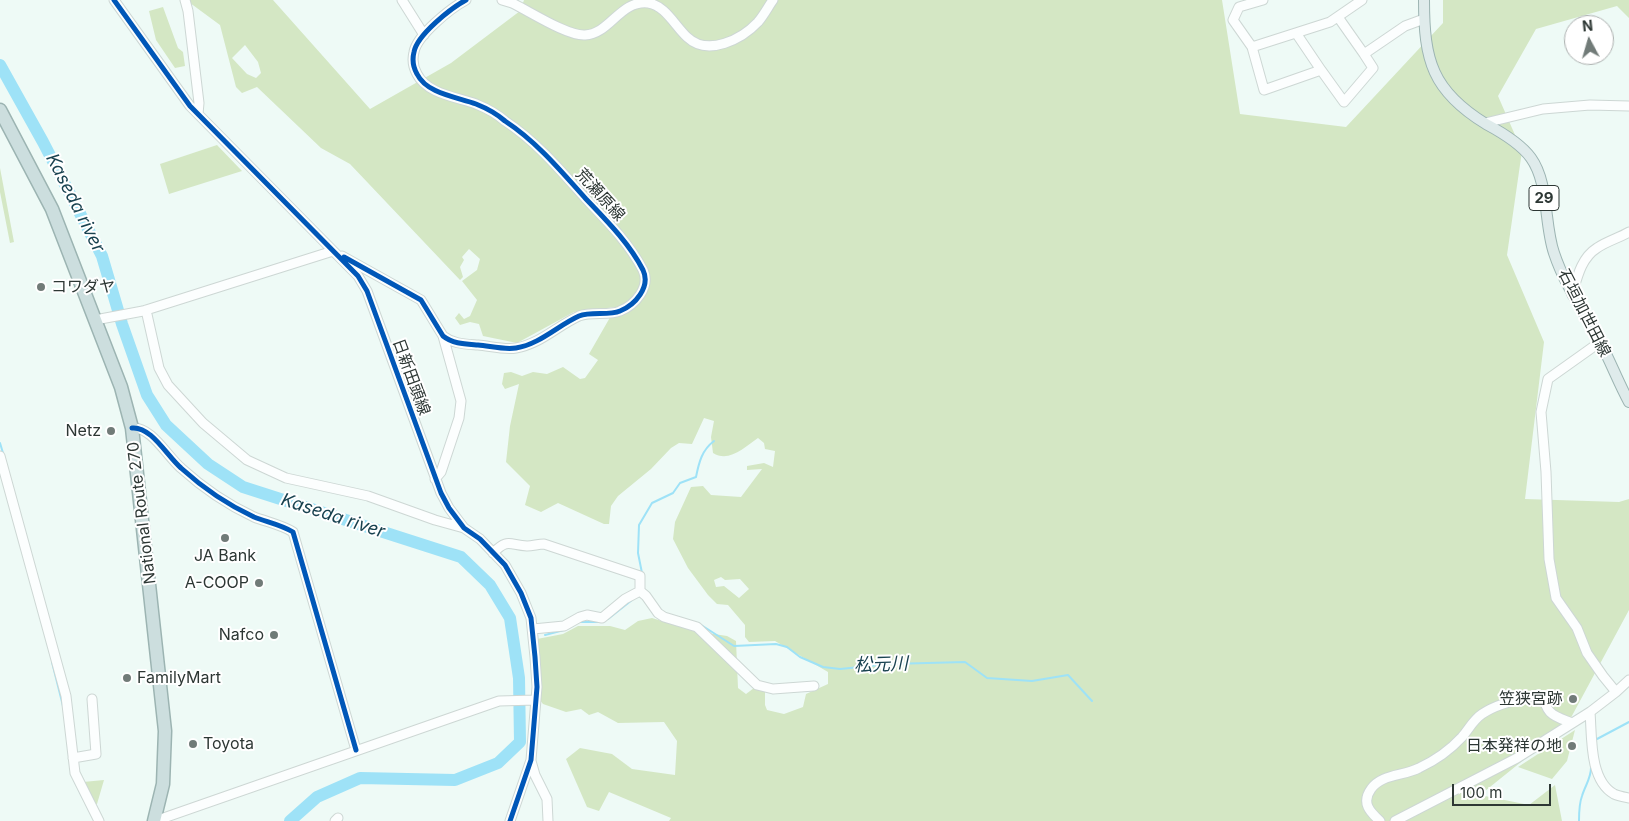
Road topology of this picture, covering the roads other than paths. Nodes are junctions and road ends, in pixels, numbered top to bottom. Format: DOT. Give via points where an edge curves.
graph roads {
  1 [pos="114,0"];
  2 [pos="185,0"];
  3 [pos="402,0"];
  4 [pos="466,0"];
  5 [pos="502,0"];
  6 [pos="773,0"];
  7 [pos="1263,0"];
  8 [pos="1362,0"];
  9 [pos="1424,0"];
  10 [pos="1338,17"];
  11 [pos="1424,19"];
  12 [pos="1296,33"];
  13 [pos="424,35"];
  14 [pos="1252,47"];
  15 [pos="1364,54"];
  16 [pos="1321,70"];
  17 [pos="1629,106"];
  18 [pos="0,110"];
  19 [pos="198,114"];
  20 [pos="1485,123"];
  21 [pos="1629,232"];
  22 [pos="333,251"];
  23 [pos="1572,295"];
  24 [pos="144,310"];
  25 [pos="99,319"];
  26 [pos="443,336"];
  27 [pos="1600,342"];
  28 [pos="1629,402"];
  29 [pos="132,428"];
  30 [pos="0,456"];
  31 [pos="435,479"];
  32 [pos="464,528"];
  33 [pos="493,553"];
  34 [pos="640,591"];
  35 [pos="532,629"];
  36 [pos="1629,680"];
  37 [pos="814,686"];
  38 [pos="1616,692"];
  39 [pos="92,698"];
  40 [pos="534,700"];
  41 [pos="1590,712"];
  42 [pos="1572,723"];
  43 [pos="356,750"];
  44 [pos="73,758"];
  45 [pos="531,760"];
  46 [pos="1629,798"];
  47 [pos="99,821"];
  48 [pos="154,821"];
  49 [pos="510,821"];
  50 [pos="548,821"];
  51 [pos="1380,821"];
  52 [pos="1395,821"];
  1 -- 19 [label="street, 日新田頭線"];
  2 -- 19 [label="street"];
  3 -- 13 [label="street"];
  4 -- 13 [label="street, 荒瀬原線"];
  5 -- 6 [label="street" via="570,32 584,35 594,33 625,8 648,3 664,11 695,43 712,45 743,35 759,21"];
  7 -- 14 [label="street" via="1239,7 1233,20"];
  8 -- 10 [label="street"];
  9 -- 11 [label="main road, 石垣加世田線 / 29"];
  10 -- 12 [label="street"];
  10 -- 15 [label="street"];
  11 -- 15 [label="street" via="1405,26"];
  11 -- 20 [label="main road, 石垣加世田線 / 29" via="1427,51 1438,80 1453,100"];
  12 -- 14 [label="street"];
  12 -- 16 [label="street"];
  13 -- 26 [label="street, 荒瀬原線" via="414,51 413,64 424,83 436,91 477,105 530,139 617,233 644,272 645,281 640,296 619,312 581,315 534,343 514,349 462,344"];
  14 -- 16 [label="street" via="1264,90"];
  15 -- 16 [label="street" via="1373,68 1344,102"];
  17 -- 20 [label="street" via="1543,109"];
  18 -- 25 [label="highway, National Route 270" via="52,209"];
  19 -- 22 [label="street, 日新田頭線"];
  20 -- 23 [label="main road, 石垣加世田線 / 29" via="1527,153 1535,164 1542,183 1553,251"];
  21 -- 23 [label="street" via="1590,254 1579,271"];
  22 -- 24 [label="street"];
  22 -- 26 [label="street" via="421,300"];
  22 -- 31 [label="street, 日新田頭線" via="358,276 367,291"];
  23 -- 27 [label="main road, 石垣加世田線 / 29"];
  24 -- 25 [label="street"];
  24 -- 32 [label="street" via="159,368 168,385 203,423 247,460 286,478 368,496"];
  25 -- 29 [label="highway, National Route 270"];
  26 -- 31 [label="street" via="461,401 459,418 441,472"];
  27 -- 28 [label="main road, 石垣加世田線 / 29"];
  27 -- 38 [label="street" via="1548,378 1541,412 1549,559 1556,598 1577,628 1587,653"];
  29 -- 43 [label="street" via="146,431 202,488 233,508 293,532"];
  29 -- 48 [label="highway, National Route 270" via="165,731 163,784"];
  30 -- 44 [label="street" via="66,696"];
  31 -- 32 [label="street, 日新田頭線" via="449,508"];
  32 -- 33 [label="street, 日新田頭線"];
  33 -- 34 [label="street" via="507,542 530,546 544,544 640,576"];
  33 -- 35 [label="street, 日新田頭線" via="505,565 521,593"];
  34 -- 35 [label="street" via="602,618 587,615 564,626"];
  34 -- 37 [label="street" via="658,614 697,627 757,685 773,690"];
  35 -- 40 [label="street, 日新田頭線" via="536,667"];
  36 -- 38 [label="street"];
  38 -- 41 [label="street"];
  39 -- 44 [label="street" via="96,754"];
  40 -- 43 [label="street" via="500,701"];
  40 -- 45 [label="street, 日新田頭線"];
  41 -- 42 [label="street"];
  41 -- 46 [label="street" via="1596,770 1614,794"];
  42 -- 51 [label="street" via="1551,714 1544,699 1536,695 1491,709 1472,723 1446,751 1421,768 1375,784 1367,803 1369,811"];
  42 -- 52 [label="street" via="1517,758"];
  43 -- 48 [label="street"];
  44 -- 47 [label="street" via="76,778"];
  45 -- 49 [label="street, 日新田頭線"];
  45 -- 50 [label="street" via="547,799"];
}
